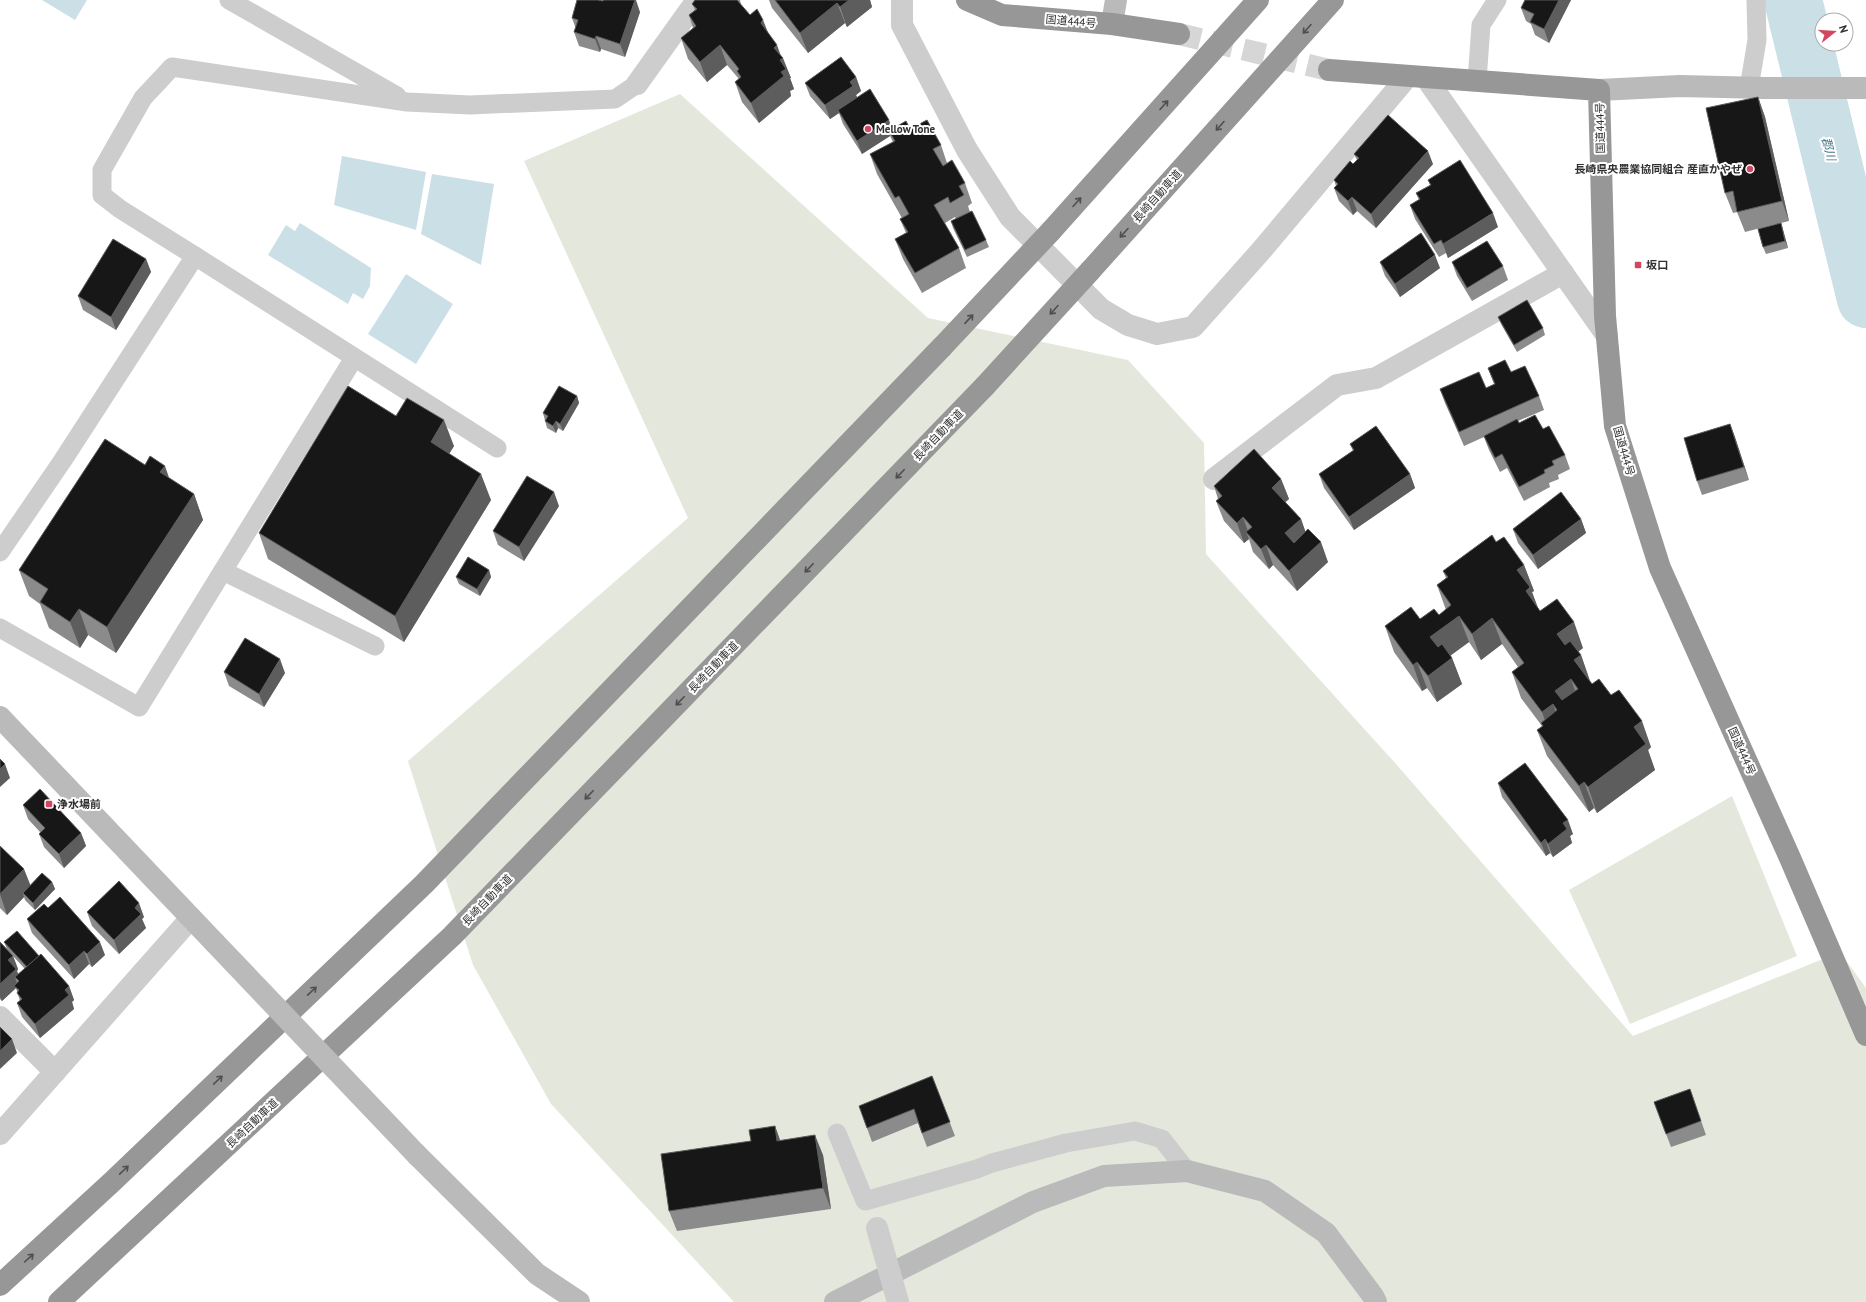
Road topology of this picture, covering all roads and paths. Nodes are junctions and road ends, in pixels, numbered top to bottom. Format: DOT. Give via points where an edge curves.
graph roads {
  1 [pos="229,0"];
  2 [pos="697,0"];
  3 [pos="902,0"];
  4 [pos="966,0"];
  5 [pos="1116,0"];
  6 [pos="1258,0"];
  7 [pos="1333,0"];
  8 [pos="1497,0"];
  9 [pos="1756,0"];
  10 [pos="1112,24"];
  11 [pos="1179,34"];
  12 [pos="1329,70"];
  13 [pos="1417,77"];
  14 [pos="1477,81"];
  15 [pos="637,84"];
  16 [pos="1756,88"];
  17 [pos="1866,88"];
  18 [pos="1600,90"];
  19 [pos="407,102"];
  20 [pos="195,256"];
  21 [pos="1563,273"];
  22 [pos="1607,336"];
  23 [pos="354,358"];
  24 [pos="497,448"];
  25 [pos="1214,479"];
  26 [pos="0,552"];
  27 [pos="223,571"];
  28 [pos="0,628"];
  29 [pos="375,646"];
  30 [pos="0,717"];
  31 [pos="191,918"];
  32 [pos="0,1017"];
  33 [pos="1866,1035"];
  34 [pos="55,1072"];
  35 [pos="837,1133"];
  36 [pos="0,1134"];
  37 [pos="1187,1171"];
  38 [pos="876,1228"];
  39 [pos="0,1285"];
  40 [pos="59,1302"];
  41 [pos="579,1302"];
  42 [pos="835,1302"];
  43 [pos="898,1302"];
  44 [pos="1376,1302"];
  1 -- 19 [label="lane"];
  2 -- 15 [label="street"];
  3 -- 13 [label="street" via="902,25 967,150 1010,217 1101,309 1128,325 1157,334 1193,326"];
  4 -- 10 [label="highway, 国道444号" via="1002,15"];
  5 -- 10 [label="street"];
  39 -- 6 [label="highway, one-way, bridge" via="113,1182 424,884 942,347 1051,231"];
  7 -- 40 [label="highway, 長崎自動車道, one-way, bridge" via="985,386 452,936"];
  8 -- 14 [label="lane" via="1481,25"];
  9 -- 16 [label="lane"];
  10 -- 11 [label="highway, 国道444号"];
  12 -- 13 [label="highway, 国道444号"];
  13 -- 14 [label="highway, 国道444号"];
  13 -- 21 [label="street"];
  14 -- 18 [label="highway, 国道444号"];
  15 -- 19 [label="lane" via="615,99 470,105"];
  16 -- 17 [label="street"];
  16 -- 18 [label="street" via="1680,86"];
  18 -- 22 [label="highway, 国道444号"];
  19 -- 20 [label="lane" via="172,67 143,98 102,170 102,195"];
  20 -- 23 [label="lane"];
  20 -- 26 [label="lane"];
  21 -- 22 [label="street"];
  21 -- 25 [label="street" via="1376,378 1337,385"];
  22 -- 33 [label="highway, 国道444号" via="1615,426 1660,568"];
  23 -- 24 [label="lane"];
  23 -- 27 [label="lane"];
  27 -- 28 [label="lane" via="140,707"];
  27 -- 29 [label="lane"];
  30 -- 31 [label="street"];
  31 -- 34 [label="street"];
  31 -- 41 [label="street, bridge" via="417,1155 536,1274"];
  32 -- 34 [label="street"];
  34 -- 36 [label="street"];
  35 -- 37 [label="lane" via="865,1201 1066,1143 1135,1131 1162,1139"];
  37 -- 42 [label="street" via="1104,1176 1033,1202"];
  37 -- 44 [label="street" via="1265,1191 1326,1233"];
  38 -- 43 [label="street, bridge"];
}
